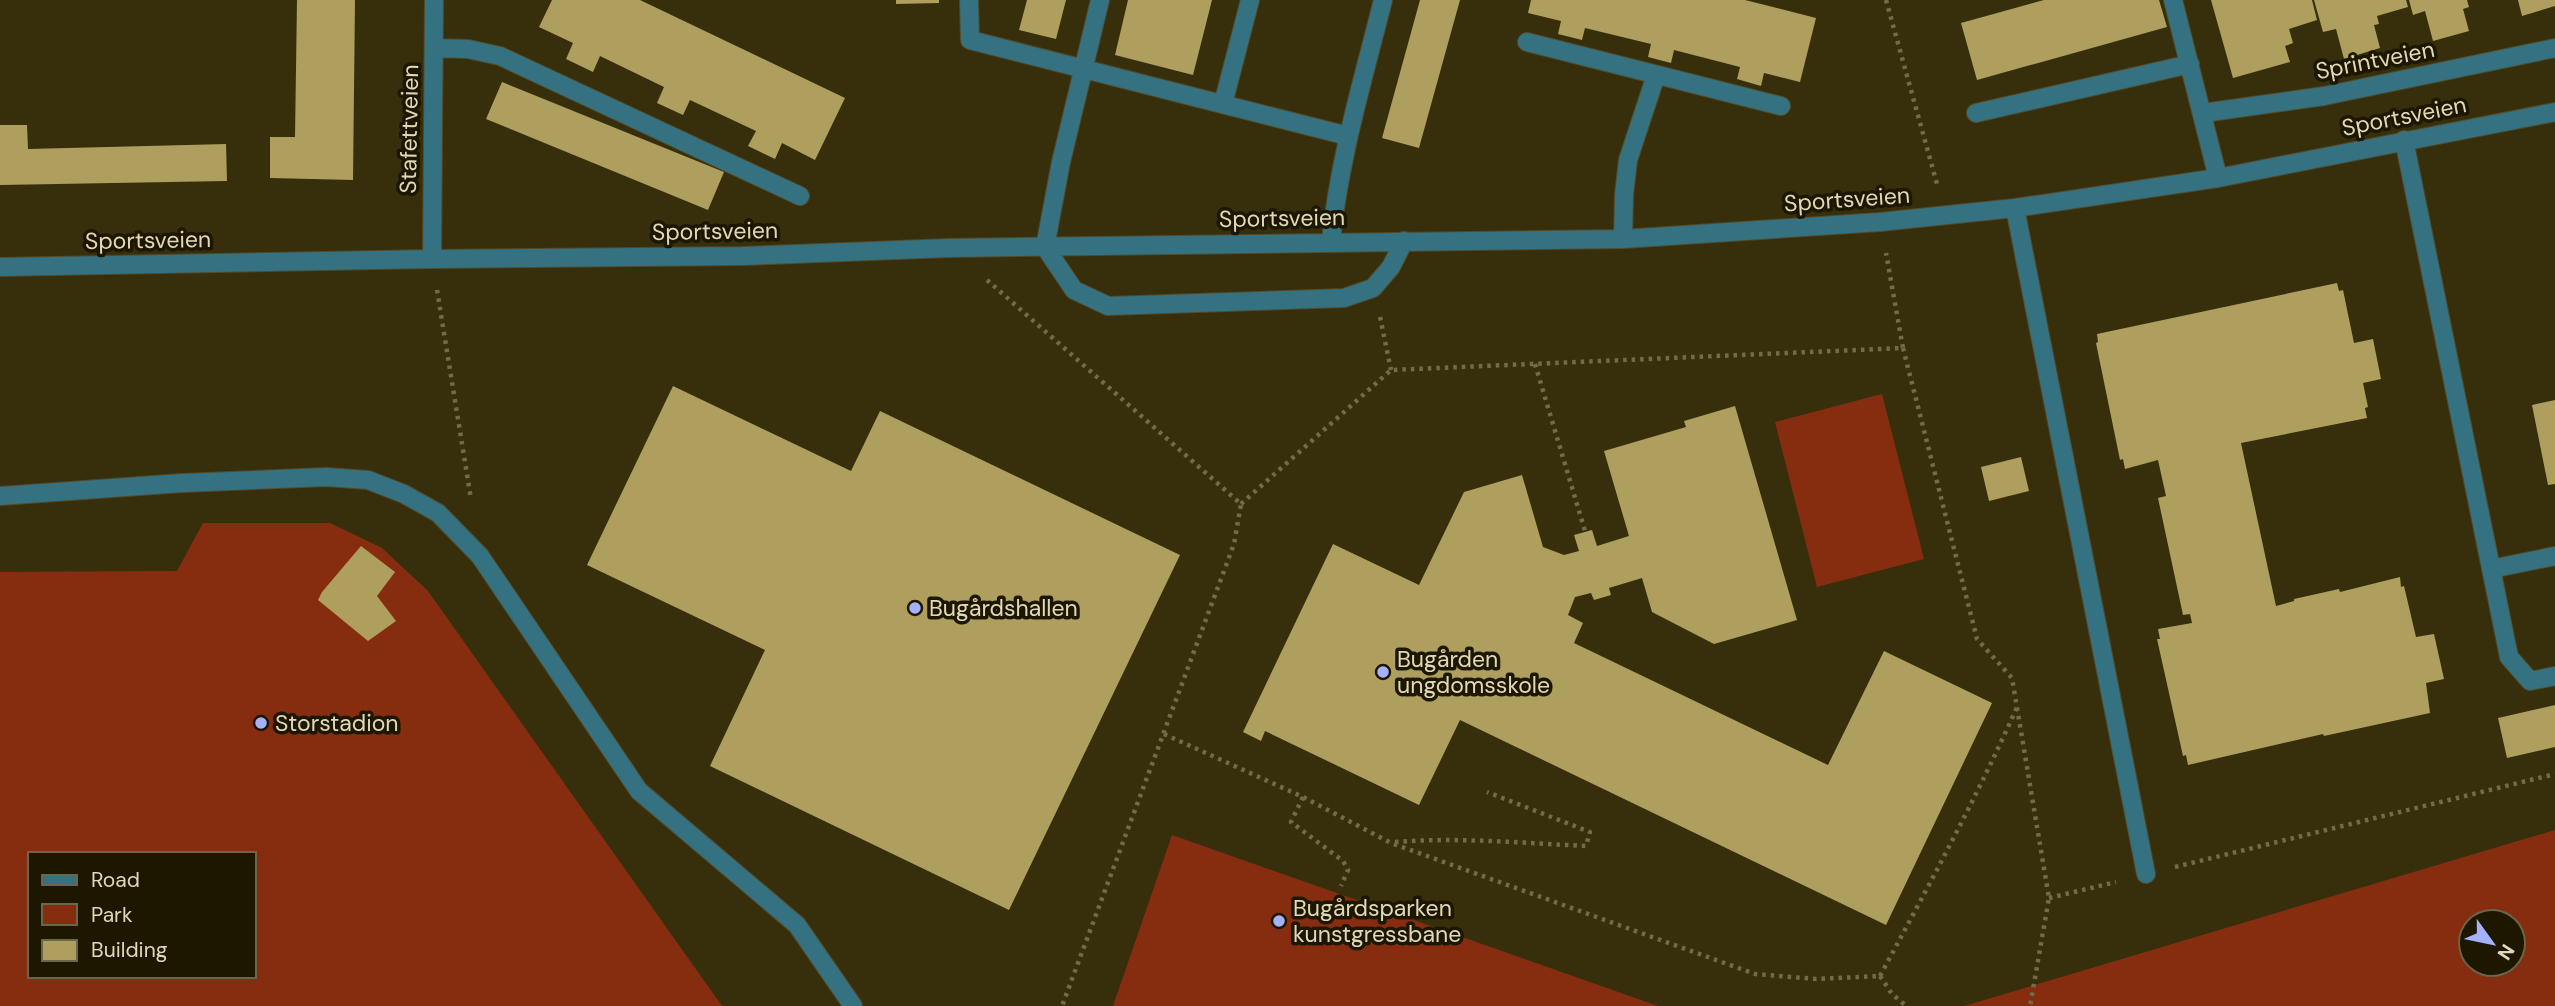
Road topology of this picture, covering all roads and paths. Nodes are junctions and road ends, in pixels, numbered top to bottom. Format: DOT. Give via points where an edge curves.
graph roads {
  1 [pos="434,0"];
  2 [pos="969,0"];
  3 [pos="1100,0"];
  4 [pos="1250,0"];
  5 [pos="1383,0"];
  6 [pos="1886,0"];
  7 [pos="2173,0"];
  8 [pos="1527,42"];
  9 [pos="434,48"];
  10 [pos="2555,48"];
  11 [pos="2190,64"];
  12 [pos="1083,69"];
  13 [pos="1656,75"];
  14 [pos="1223,104"];
  15 [pos="1781,106"];
  16 [pos="2555,112"];
  17 [pos="1976,113"];
  18 [pos="2203,113"];
  19 [pos="1348,136"];
  20 [pos="2403,140"];
  21 [pos="2218,178"];
  22 [pos="800,196"];
  23 [pos="2015,208"];
  24 [pos="1940,216"];
  25 [pos="1880,222"];
  26 [pos="1623,239"];
  27 [pos="1331,241"];
  28 [pos="1404,241"];
  29 [pos="1045,247"];
  30 [pos="949,248"];
  31 [pos="432,258"];
  32 [pos="0,267"];
  33 [pos="1373,288"];
  34 [pos="1903,348"];
  35 [pos="1535,364"];
  36 [pos="1391,370"];
  37 [pos="0,496"];
  38 [pos="471,502"];
  39 [pos="1241,504"];
  40 [pos="1585,531"];
  41 [pos="2555,555"];
  42 [pos="2491,569"];
  43 [pos="2555,677"];
  44 [pos="2017,706"];
  45 [pos="1164,734"];
  46 [pos="2555,774"];
  47 [pos="1487,792"];
  48 [pos="1303,797"];
  49 [pos="1391,843"];
  50 [pos="2146,874"];
  51 [pos="1340,886"];
  52 [pos="2049,898"];
  53 [pos="1880,976"];
  54 [pos="853,1006"];
  55 [pos="1062,1006"];
  56 [pos="1906,1006"];
  57 [pos="2030,1006"];
  1 -- 9 [label="street, Stafettveien"];
  2 -- 12 [label="street" via="970,40"];
  3 -- 12 [label="street"];
  4 -- 14 [label="street"];
  5 -- 19 [label="street"];
  6 -- 24 [label="path" via="1938,187"];
  7 -- 11 [label="street"];
  8 -- 13 [label="street"];
  9 -- 22 [label="street" via="500,56"];
  9 -- 31 [label="street, Stafettveien"];
  10 -- 18 [label="street, Sprintveien" via="2324,96"];
  11 -- 17 [label="street"];
  11 -- 18 [label="street"];
  12 -- 14 [label="street"];
  12 -- 29 [label="street"];
  13 -- 15 [label="street"];
  13 -- 26 [label="street" via="1628,160"];
  14 -- 19 [label="street"];
  16 -- 20 [label="street, Sportsveien"];
  18 -- 21 [label="street"];
  19 -- 27 [label="street"];
  20 -- 21 [label="street, Sportsveien"];
  20 -- 42 [label="street"];
  21 -- 23 [label="street, Sportsveien"];
  23 -- 24 [label="street, Sportsveien"];
  23 -- 50 [label="street"];
  24 -- 25 [label="street, Sportsveien"];
  25 -- 26 [label="street, Sportsveien"];
  25 -- 34 [label="path"];
  26 -- 28 [label="street, Sportsveien"];
  27 -- 28 [label="street, Sportsveien"];
  27 -- 29 [label="street, Sportsveien"];
  28 -- 33 [label="street"];
  29 -- 30 [label="street, Sportsveien"];
  29 -- 33 [label="street" via="1074,290 1108,306 1344,298"];
  30 -- 31 [label="street, Sportsveien" via="742,256"];
  30 -- 39 [label="path"];
  31 -- 32 [label="street, Sportsveien"];
  31 -- 38 [label="path"];
  33 -- 36 [label="path"];
  34 -- 35 [label="path"];
  34 -- 44 [label="path" via="1977,639 2012,678"];
  35 -- 36 [label="path"];
  35 -- 40 [label="path"];
  36 -- 39 [label="path"];
  37 -- 54 [label="street" via="326,477 368,480 438,513 480,556 639,791 797,925"];
  39 -- 45 [label="path" via="1234,544"];
  41 -- 42 [label="street"];
  42 -- 43 [label="street" via="2509,657 2530,681"];
  44 -- 52 [label="path"];
  44 -- 53 [label="path"];
  45 -- 48 [label="path"];
  45 -- 55 [label="path"];
  46 -- 50 [label="path"];
  47 -- 49 [label="path" via="1590,832 1586,846 1428,839"];
  48 -- 49 [label="path"];
  48 -- 51 [label="path" via="1291,822 1343,861 1348,870"];
  49 -- 53 [label="path" via="1755,974 1816,979"];
  50 -- 52 [label="path"];
  52 -- 57 [label="path"];
  53 -- 56 [label="path"];
}
